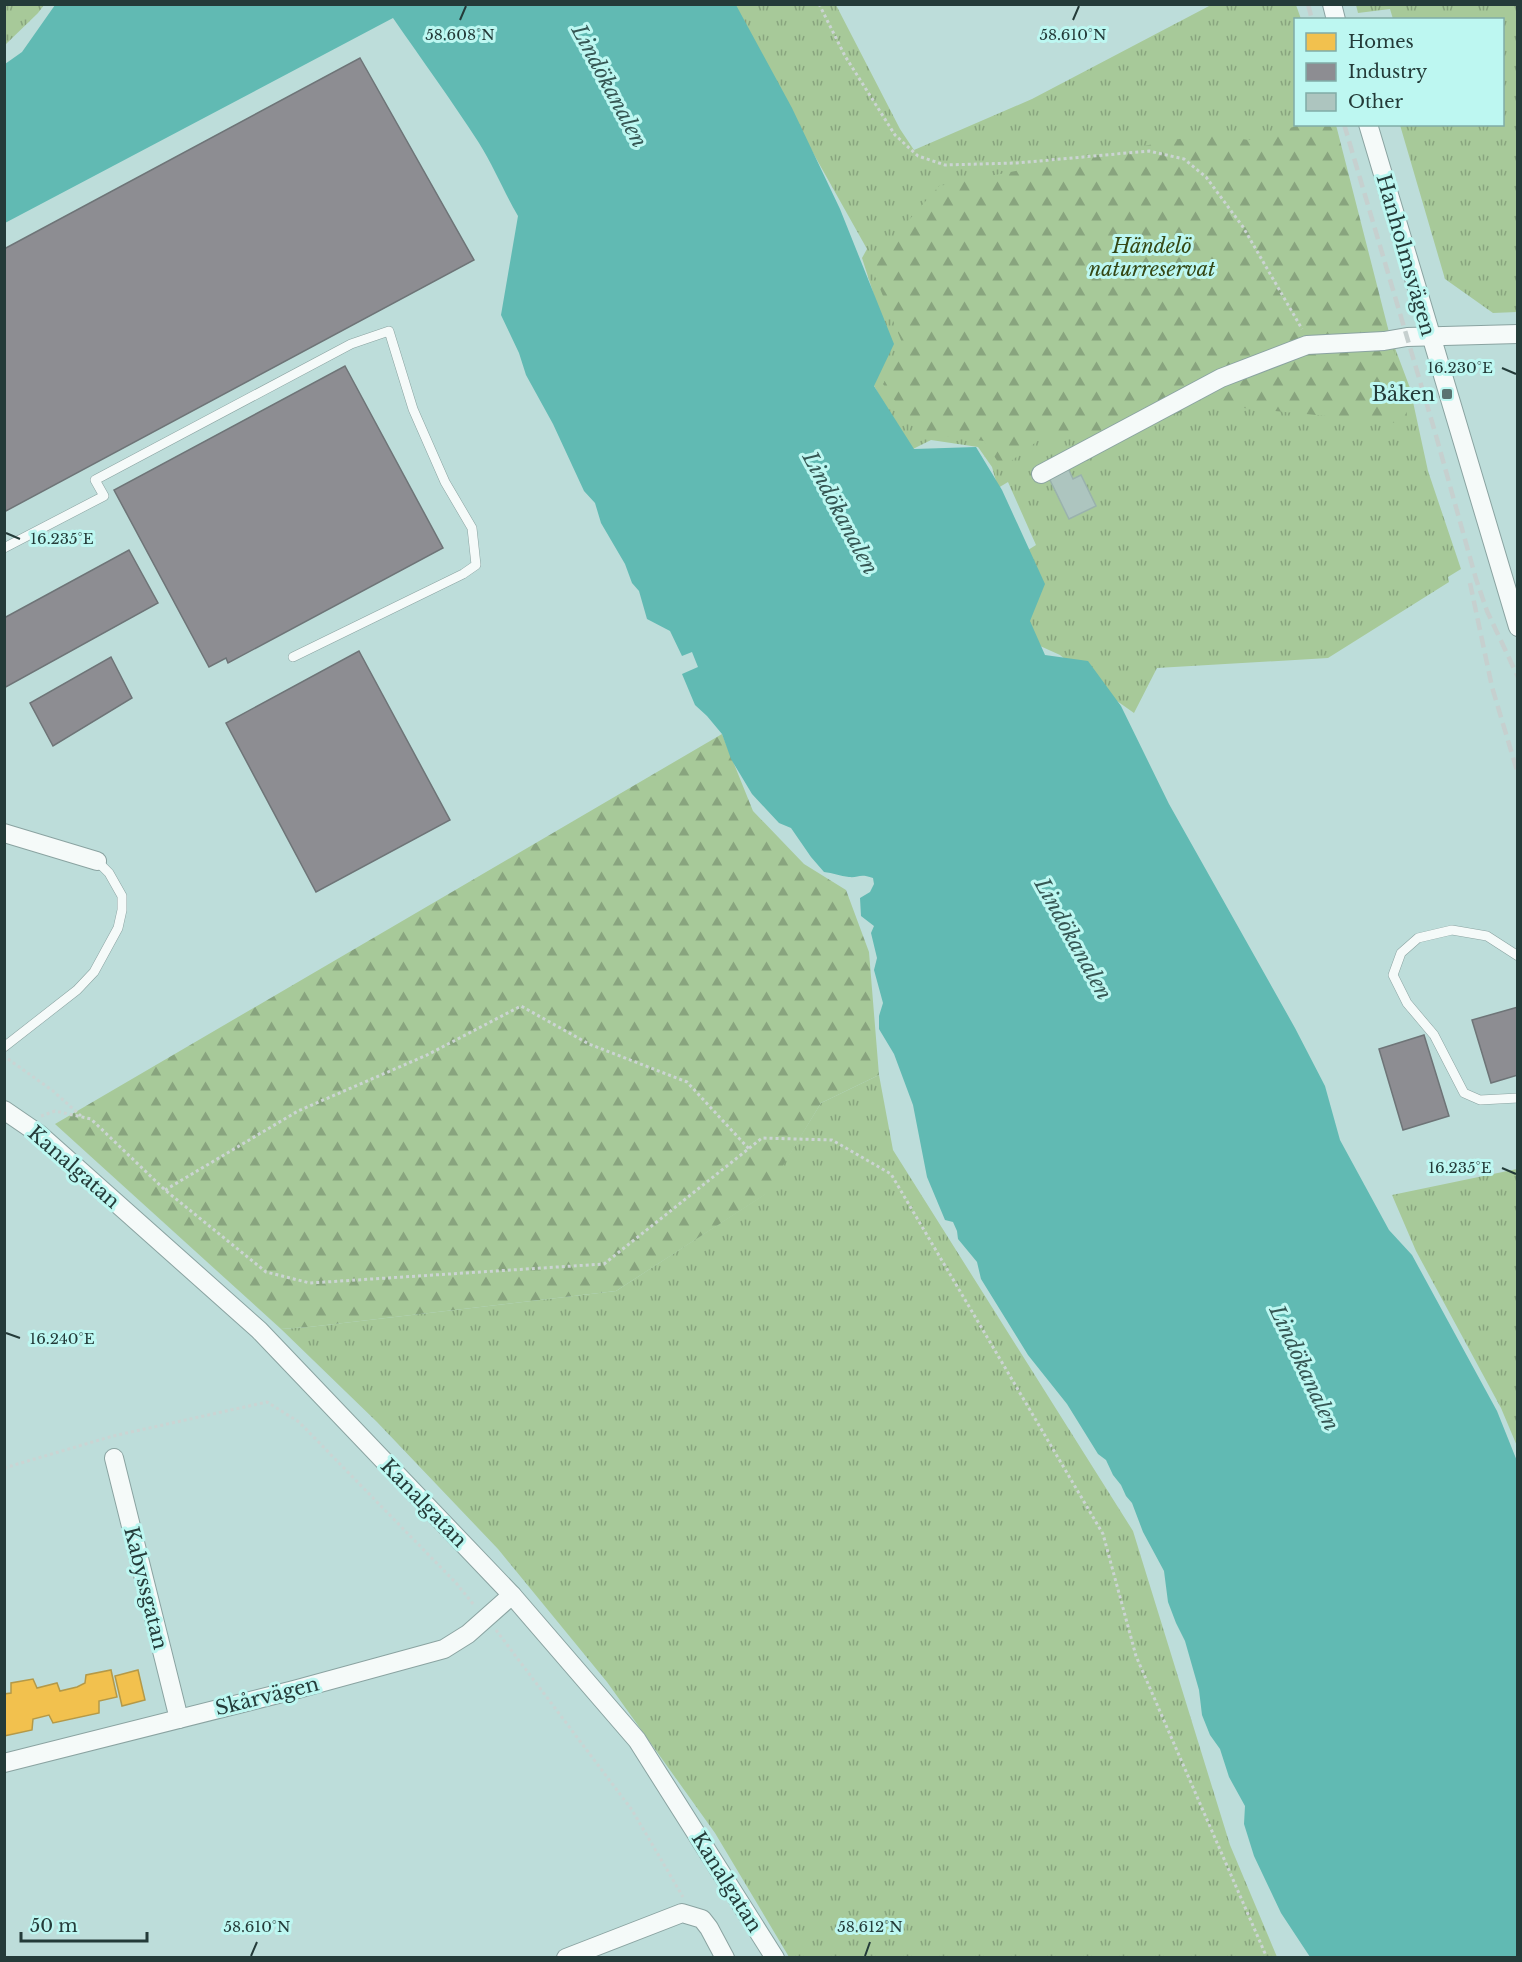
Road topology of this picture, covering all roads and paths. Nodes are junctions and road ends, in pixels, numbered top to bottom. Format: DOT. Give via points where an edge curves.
graph roads {
  1 [pos="819,4"];
  2 [pos="1369,126"];
  3 [pos="1518,334"];
  4 [pos="1430,336"];
  5 [pos="1307,345"];
  6 [pos="1041,474"];
  7 [pos="4,548"];
  8 [pos="1517,624"];
  9 [pos="293,657"];
  10 [pos="4,833"];
  11 [pos="97,861"];
  12 [pos="1518,956"];
  13 [pos="4,1047"];
  14 [pos="4,1056"];
  15 [pos="1518,1098"];
  16 [pos="4,1110"];
  17 [pos="82,1117"];
  18 [pos="22,1122"];
  19 [pos="749,1149"];
  20 [pos="165,1190"];
  21 [pos="114,1458"];
  22 [pos="4,1468"];
  23 [pos="512,1595"];
  24 [pos="485,1617"];
  25 [pos="179,1719"];
  26 [pos="4,1763"];
  27 [pos="684,1915"];
  28 [pos="566,1958"];
  29 [pos="725,1958"];
  30 [pos="775,1958"];
  31 [pos="1267,1958"];
  1 -- 5 [label="path" via="845,56 895,135 918,156 945,165 1149,151 1184,159 1206,177 1242,227 1300,324"];
  2 -- 4 [label="street, Hanholmsvägen"];
  3 -- 4 [label="street"];
  4 -- 5 [label="street"];
  4 -- 8 [label="street, Hanholmsvägen"];
  5 -- 6 [label="street" via="1221,378"];
  7 -- 9 [label="lane" via="104,496 95,480 351,344 389,331 417,419 445,482 472,528 476,565"];
  10 -- 11 [label="street"];
  11 -- 13 [label="lane" via="122,896 118,928 94,972 77,990"];
  12 -- 15 [label="lane" via="1487,936 1452,930 1418,938 1401,953 1393,975 1407,1003 1434,1035 1464,1093 1480,1100"];
  14 -- 17 [label="path"];
  16 -- 18 [label="street, Kanalgatan"];
  17 -- 18 [label="path" via="55,1110"];
  17 -- 20 [label="path" via="91,1119"];
  18 -- 23 [label="street, Kanalgatan" via="259,1330"];
  19 -- 20 [label="path" via="604,1264 592,1265 310,1283 267,1272"];
  19 -- 20 [label="path" via="687,1082 589,1044 521,1006 427,1055 298,1111"];
  19 -- 31 [label="path" via="762,1138 832,1140 891,1174 1103,1534 1136,1656"];
  21 -- 25 [label="street, Kabyssgatan"];
  22 -- 24 [label="path" via="113,1436 267,1402 299,1422"];
  23 -- 24 [label="street, Skårvägen"];
  23 -- 30 [label="street, Kanalgatan" via="637,1740"];
  24 -- 25 [label="street, Skårvägen" via="444,1649"];
  24 -- 27 [label="path" via="632,1810"];
  25 -- 26 [label="street, Skårvägen"];
  27 -- 28 [label="street"];
  27 -- 29 [label="street" via="702,1919"];
}
